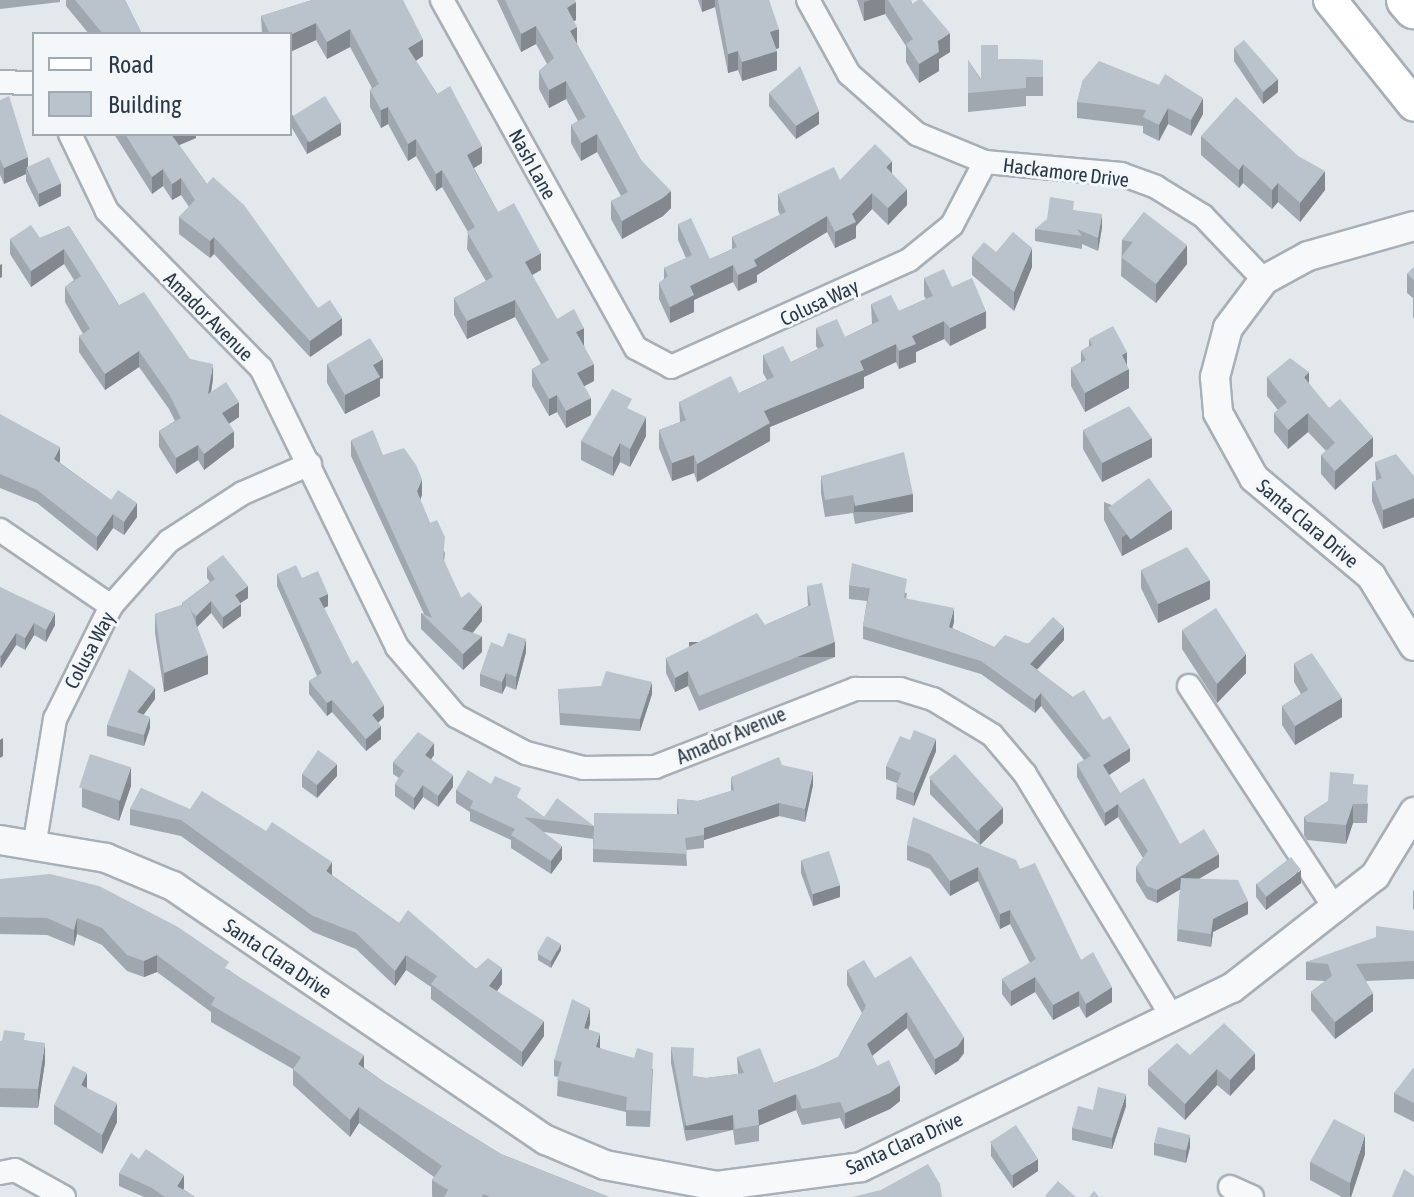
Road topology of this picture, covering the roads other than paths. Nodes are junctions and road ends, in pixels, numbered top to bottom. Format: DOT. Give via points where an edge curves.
graph roads {
  1 [pos="442,0"];
  2 [pos="808,0"];
  3 [pos="1330,0"];
  4 [pos="1407,0"];
  5 [pos="1414,8"];
  6 [pos="0,82"];
  7 [pos="32,83"];
  8 [pos="1414,105"];
  9 [pos="71,136"];
  10 [pos="985,162"];
  11 [pos="1414,226"];
  12 [pos="1264,280"];
  13 [pos="624,329"];
  14 [pos="310,464"];
  15 [pos="0,530"];
  16 [pos="111,606"];
  17 [pos="1414,646"];
  18 [pos="1189,686"];
  19 [pos="1414,812"];
  20 [pos="0,840"];
  21 [pos="35,841"];
  22 [pos="1336,910"];
  23 [pos="1172,1017"];
  24 [pos="8,1172"];
  25 [pos="1230,1187"];
  26 [pos="64,1197"];
  27 [pos="1252,1197"];
  1 -- 13 [label="street, Nash Lane"];
  2 -- 10 [label="street, Hackamore Drive" via="829,46 879,107 917,134"];
  3 -- 8 [label="main road"];
  4 -- 5 [label="highway"];
  6 -- 7 [label="street"];
  9 -- 14 [label="street, Amador Avenue" via="107,211 261,368"];
  10 -- 12 [label="street, Hackamore Drive" via="1121,174 1156,187 1203,216"];
  10 -- 13 [label="street, Colusa Way" via="967,204 931,245 696,359 671,367 649,360"];
  11 -- 12 [label="street, Santa Clara Drive" via="1308,256"];
  12 -- 17 [label="street, Santa Clara Drive" via="1242,302 1218,355 1218,413 1231,447 1254,478 1371,576"];
  14 -- 16 [label="street, Colusa Way" via="243,493 169,541"];
  14 -- 23 [label="street, Amador Avenue" via="397,647 456,716 526,753 583,768 655,767 855,689 900,689 933,699 992,735 1025,774"];
  15 -- 16 [label="street"];
  16 -- 21 [label="street, Colusa Way" via="55,719"];
  18 -- 22 [label="street"];
  19 -- 22 [label="street, Santa Clara Drive" via="1375,876"];
  20 -- 21 [label="street, Santa Clara Drive"];
  21 -- 23 [label="street, Santa Clara Drive" via="173,886 546,1140 664,1181 717,1186 861,1167"];
  22 -- 23 [label="street, Santa Clara Drive" via="1232,988"];
  24 -- 26 [label="street"];
  25 -- 27 [label="street"];
}
